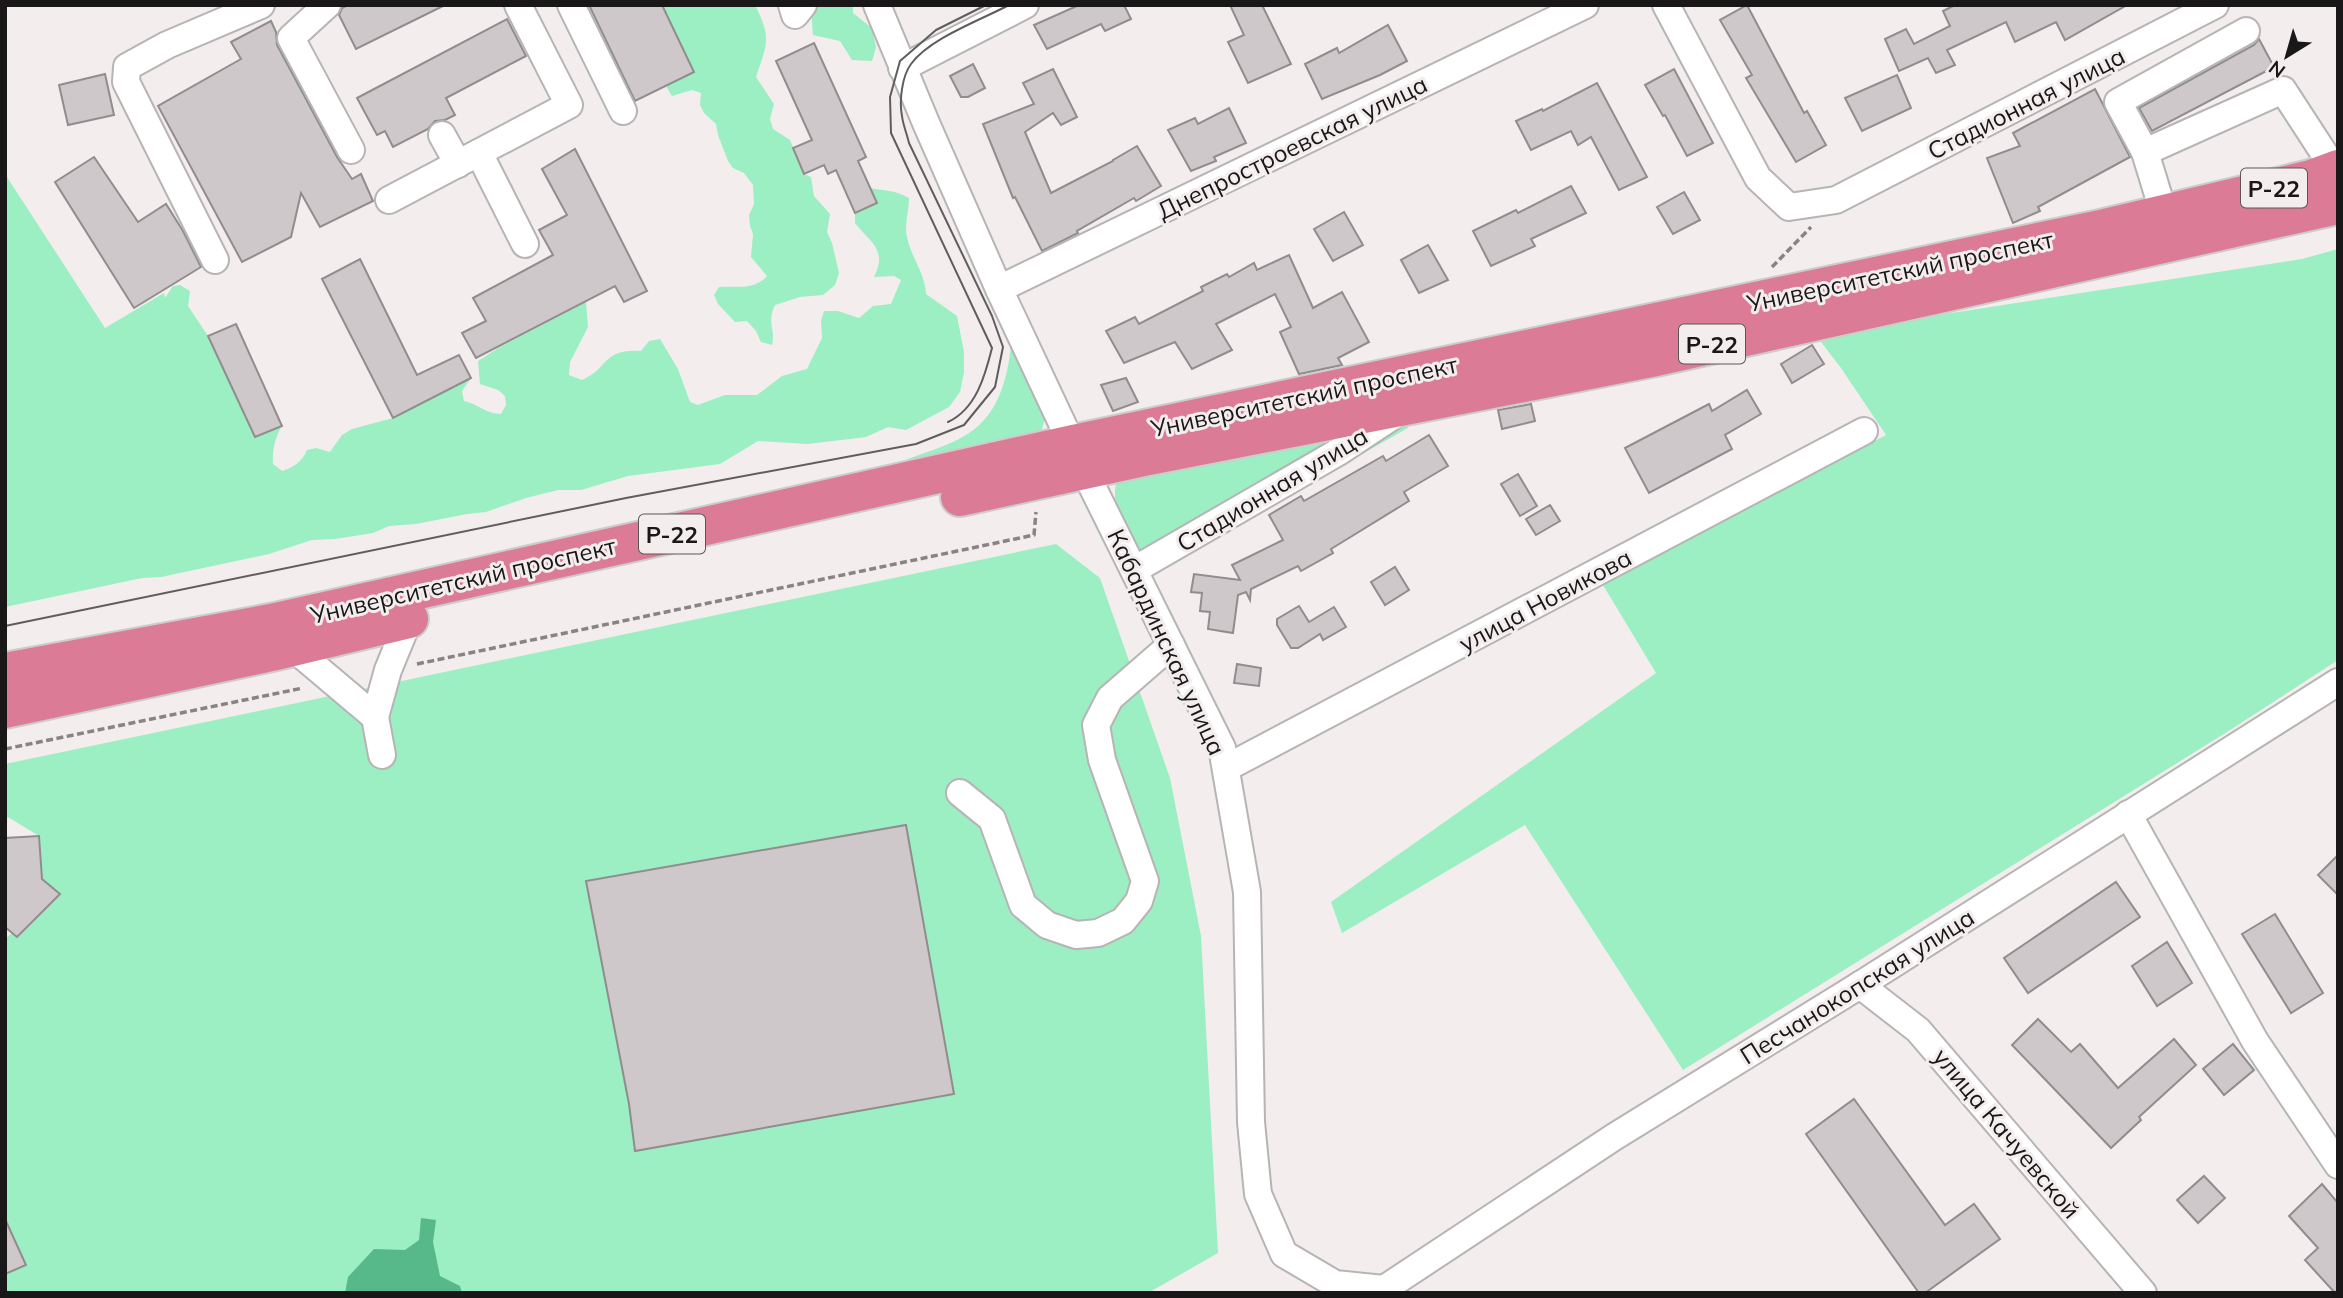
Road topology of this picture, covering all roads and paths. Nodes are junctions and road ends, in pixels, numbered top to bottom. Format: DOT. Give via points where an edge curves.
graph roads {
  1 [pos="261,5"];
  2 [pos="327,5"];
  3 [pos="518,5"];
  4 [pos="571,5"];
  5 [pos="792,5"];
  6 [pos="803,5"];
  7 [pos="877,5"];
  8 [pos="1025,5"];
  9 [pos="1585,5"];
  10 [pos="1666,5"];
  11 [pos="2215,5"];
  12 [pos="2246,31"];
  13 [pos="902,68"];
  14 [pos="624,111"];
  15 [pos="442,135"];
  16 [pos="351,150"];
  17 [pos="2145,152"];
  18 [pos="468,158"];
  19 [pos="2337,181"];
  20 [pos="389,200"];
  21 [pos="1836,200"];
  22 [pos="2164,214"];
  23 [pos="525,244"];
  24 [pos="215,260"];
  25 [pos="1771,268"];
  26 [pos="999,289"];
  27 [pos="1409,405"];
  28 [pos="1864,431"];
  29 [pos="1079,457"];
  30 [pos="1031,481"];
  31 [pos="1134,570"];
  32 [pos="409,619"];
  33 [pos="280,640"];
  34 [pos="1171,645"];
  35 [pos="388,670"];
  36 [pos="5,672"];
  37 [pos="2338,682"];
  38 [pos="306,687"];
  39 [pos="5,709"];
  40 [pos="376,717"];
  41 [pos="5,749"];
  42 [pos="382,755"];
  43 [pos="1226,768"];
  44 [pos="960,793"];
  45 [pos="2128,814"];
  46 [pos="1860,985"];
  47 [pos="2338,1165"];
  48 [pos="1381,1291"];
  49 [pos="2143,1293"];
  1 -- 24 [label="street" via="127,67 126,82"];
  2 -- 16 [label="street" via="291,38"];
  3 -- 18 [label="street" via="569,105"];
  4 -- 14 [label="street"];
  5 -- 6 [label="street" via="795,15"];
  7 -- 13 [label="street, Кабардинская улица"];
  8 -- 13 [label="street"];
  9 -- 26 [label="street, Днепростроевская улица"];
  10 -- 21 [label="street, Стадионная улица" via="1758,178 1789,207"];
  11 -- 21 [label="street, Стадионная улица"];
  12 -- 17 [label="street" via="2118,102"];
  13 -- 26 [label="street, Кабардинская улица"];
  15 -- 18 [label="street"];
  17 -- 19 [label="street" via="2283,90"];
  17 -- 22 [label="street"];
  18 -- 20 [label="street"];
  18 -- 23 [label="street"];
  19 -- 22 [label="highway, Университетский проспект / Р-22" via="2311,179"];
  19 -- 27 [label="highway, Университетский проспект / Р-22" via="1656,357"];
  21 -- 25 [label="path"];
  22 -- 29 [label="highway, Университетский проспект / Р-22" via="1646,325"];
  26 -- 29 [label="street, Кабардинская улица"];
  27 -- 29 [label="highway, Университетский проспект / Р-22"];
  27 -- 31 [label="street, Стадионная улица" via="1340,451"];
  28 -- 43 [label="street, улица Новикова"];
  29 -- 30 [label="highway, Университетский проспект / Р-22"];
  29 -- 31 [label="street, Кабардинская улица"];
  29 -- 33 [label="highway, Университетский проспект / Р-22"];
  30 -- 32 [label="highway, Университетский проспект / Р-22"];
  30 -- 35 [label="path" via="1034,535"];
  31 -- 34 [label="street, Кабардинская улица"];
  32 -- 33 [label="highway, Университетский проспект / Р-22"];
  32 -- 35 [label="street"];
  33 -- 36 [label="highway, Р-22"];
  33 -- 39 [label="highway, Р-22"];
  33 -- 40 [label="street"];
  34 -- 43 [label="street, Кабардинская улица" via="1222,748"];
  34 -- 44 [label="street" via="1110,698 1096,725 1102,760 1145,881 1139,901 1123,921 1098,933 1076,935 1047,925 1023,905 992,819"];
  35 -- 40 [label="street"];
  37 -- 45 [label="street, Песчанокопская улица"];
  38 -- 41 [label="path"];
  40 -- 42 [label="street"];
  43 -- 48 [label="street, Кабардинская улица" via="1247,892 1251,1122 1258,1194 1284,1254 1335,1284"];
  45 -- 46 [label="street, Песчанокопская улица"];
  45 -- 47 [label="street" via="2255,1041"];
  46 -- 48 [label="street, Песчанокопская улица" via="1614,1137"];
  46 -- 49 [label="street, улица Качуевской" via="1918,1030"];
}
